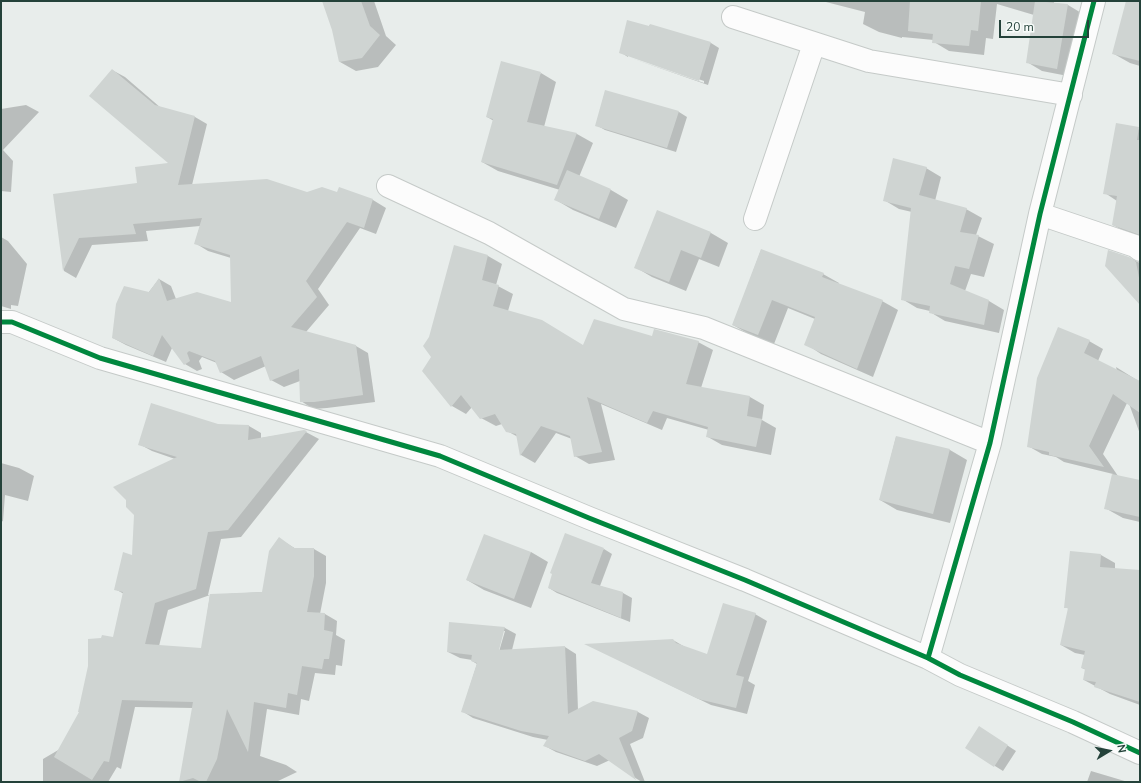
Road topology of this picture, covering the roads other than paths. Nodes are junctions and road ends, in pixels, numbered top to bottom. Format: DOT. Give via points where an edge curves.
graph roads {
  1 [pos="1094,1"];
  2 [pos="733,17"];
  3 [pos="814,44"];
  4 [pos="1071,95"];
  5 [pos="388,186"];
  6 [pos="1040,214"];
  7 [pos="755,219"];
  8 [pos="1140,250"];
  9 [pos="1,322"];
  10 [pos="990,442"];
  11 [pos="928,658"];
  12 [pos="1140,753"];
  1 -- 4 [label="street"];
  2 -- 3 [label="street"];
  3 -- 4 [label="street" via="869,61"];
  3 -- 7 [label="street"];
  4 -- 6 [label="street"];
  5 -- 10 [label="street" via="489,233 624,310 704,328"];
  6 -- 8 [label="street" via="1135,246"];
  6 -- 10 [label="street"];
  9 -- 11 [label="street" via="12,322 100,358 440,456 745,580"];
  10 -- 11 [label="street"];
  11 -- 12 [label="street" via="960,675"];
}
